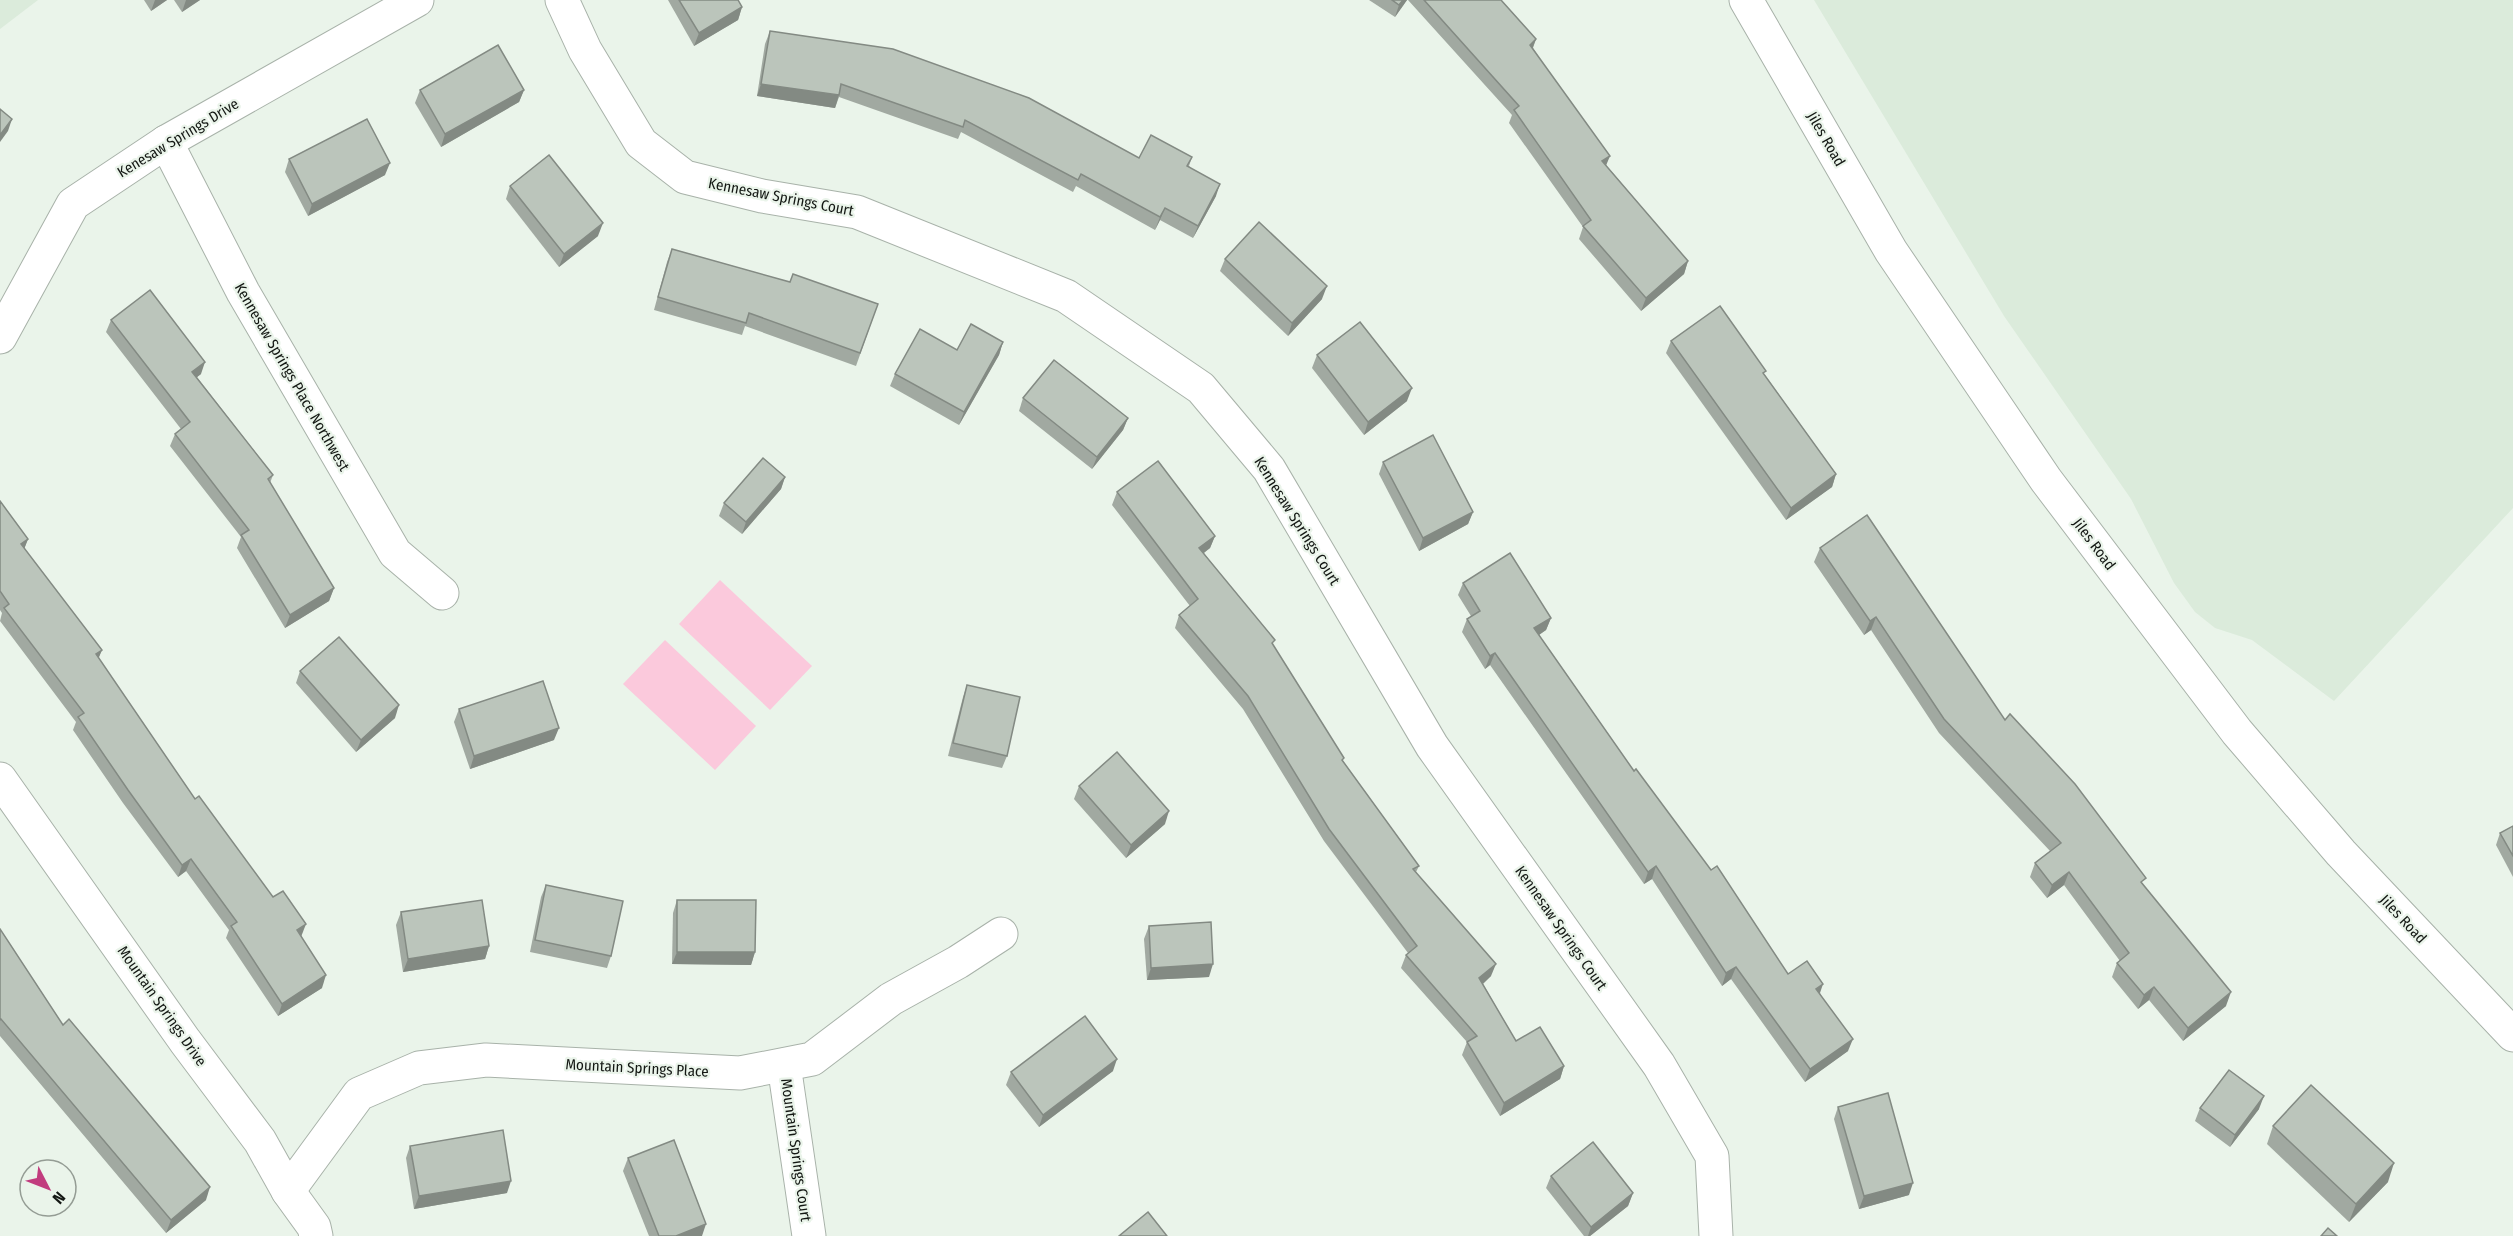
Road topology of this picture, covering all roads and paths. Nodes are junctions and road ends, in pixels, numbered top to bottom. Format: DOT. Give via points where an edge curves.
graph roads {
  1 [pos="417,0"];
  2 [pos="562,0"];
  3 [pos="1746,0"];
  4 [pos="166,142"];
  5 [pos="0,337"];
  6 [pos="442,593"];
  7 [pos="0,779"];
  8 [pos="1001,934"];
  9 [pos="2513,1035"];
  10 [pos="784,1065"];
  11 [pos="288,1191"];
  12 [pos="316,1236"];
  13 [pos="809,1236"];
  14 [pos="1716,1236"];
  1 -- 4 [label="street, Kenesaw Springs Drive"];
  2 -- 14 [label="street, Kennesaw Springs Court" via="585,50 641,143 685,177 762,196 857,212 1066,296 1202,388 1269,469 1432,746 1659,1065 1712,1156"];
  3 -- 9 [label="street, Jiles Road" via="1891,251 2046,480 2237,732 2342,853"];
  4 -- 5 [label="street, Kenesaw Springs Drive" via="73,204"];
  4 -- 6 [label="street, Kennesaw Springs Place Northwest" via="243,292 395,553"];
  7 -- 11 [label="street, Mountain Springs Drive" via="260,1141"];
  8 -- 10 [label="street, Mountain Springs Place" via="891,999 812,1059"];
  10 -- 11 [label="street, Mountain Springs Place" via="740,1073 486,1060 419,1068 359,1094"];
  10 -- 13 [label="street, Mountain Springs Court"];
  11 -- 12 [label="street, Mountain Springs Drive" via="314,1227"];
}
